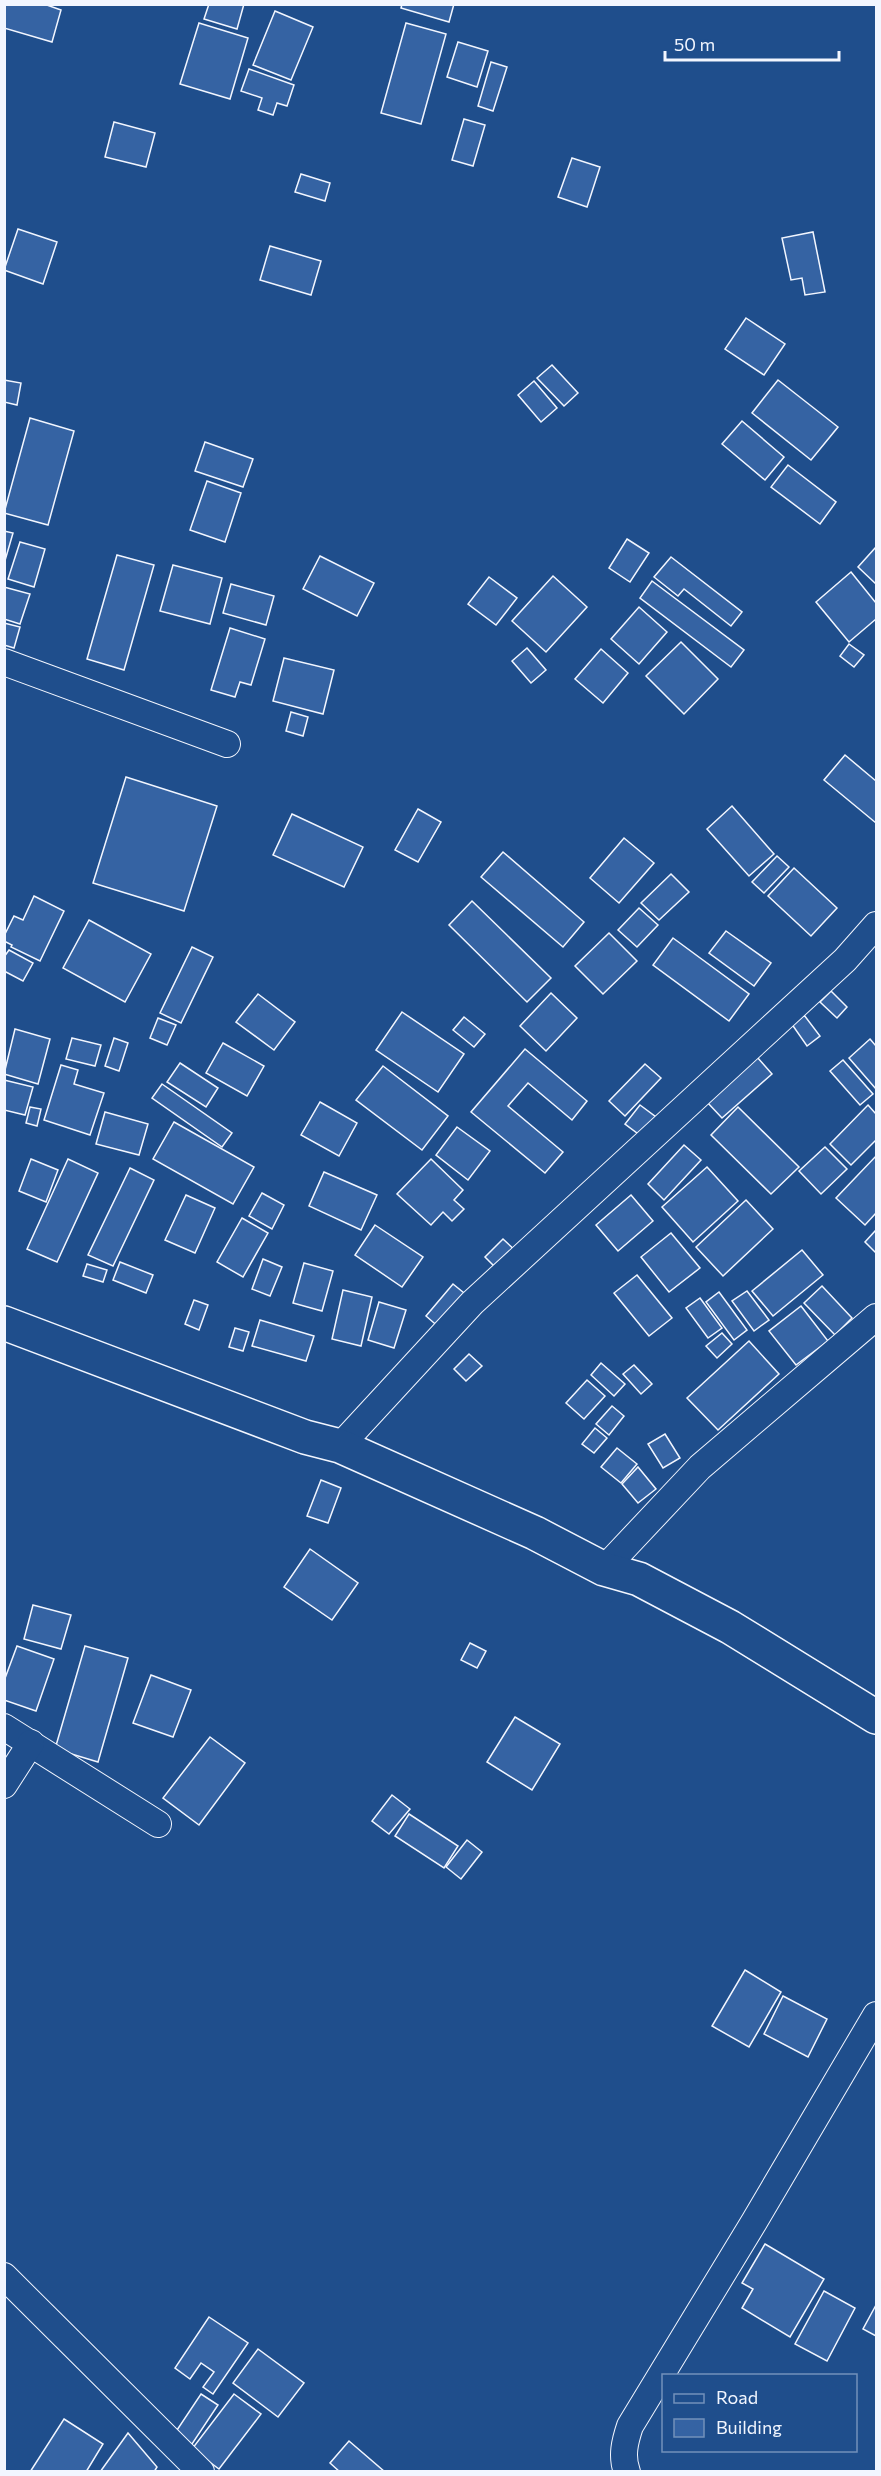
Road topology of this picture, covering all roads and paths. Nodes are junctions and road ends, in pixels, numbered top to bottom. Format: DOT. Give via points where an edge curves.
graph roads {
  1 [pos="4,662"];
  2 [pos="228,744"];
  3 [pos="876,925"];
  4 [pos="876,1317"];
  5 [pos="4,1323"];
  6 [pos="340,1446"];
  7 [pos="604,1569"];
  8 [pos="876,1717"];
  9 [pos="4,1727"];
  10 [pos="31,1743"];
  11 [pos="4,1785"];
  12 [pos="158,1824"];
  13 [pos="876,2015"];
  14 [pos="4,2276"];
  15 [pos="201,2472"];
  16 [pos="627,2472"];
  1 -- 2 [label="street"];
  3 -- 6 [label="street" via="845,960 472,1303"];
  4 -- 7 [label="street" via="700,1467"];
  5 -- 6 [label="main road" via="305,1437"];
  6 -- 7 [label="main road" via="535,1533"];
  7 -- 8 [label="main road" via="639,1579 730,1628"];
  9 -- 10 [label="street"];
  10 -- 11 [label="street"];
  10 -- 12 [label="street"];
  13 -- 16 [label="street" via="630,2426 624,2446"];
  14 -- 15 [label="street"];
}
